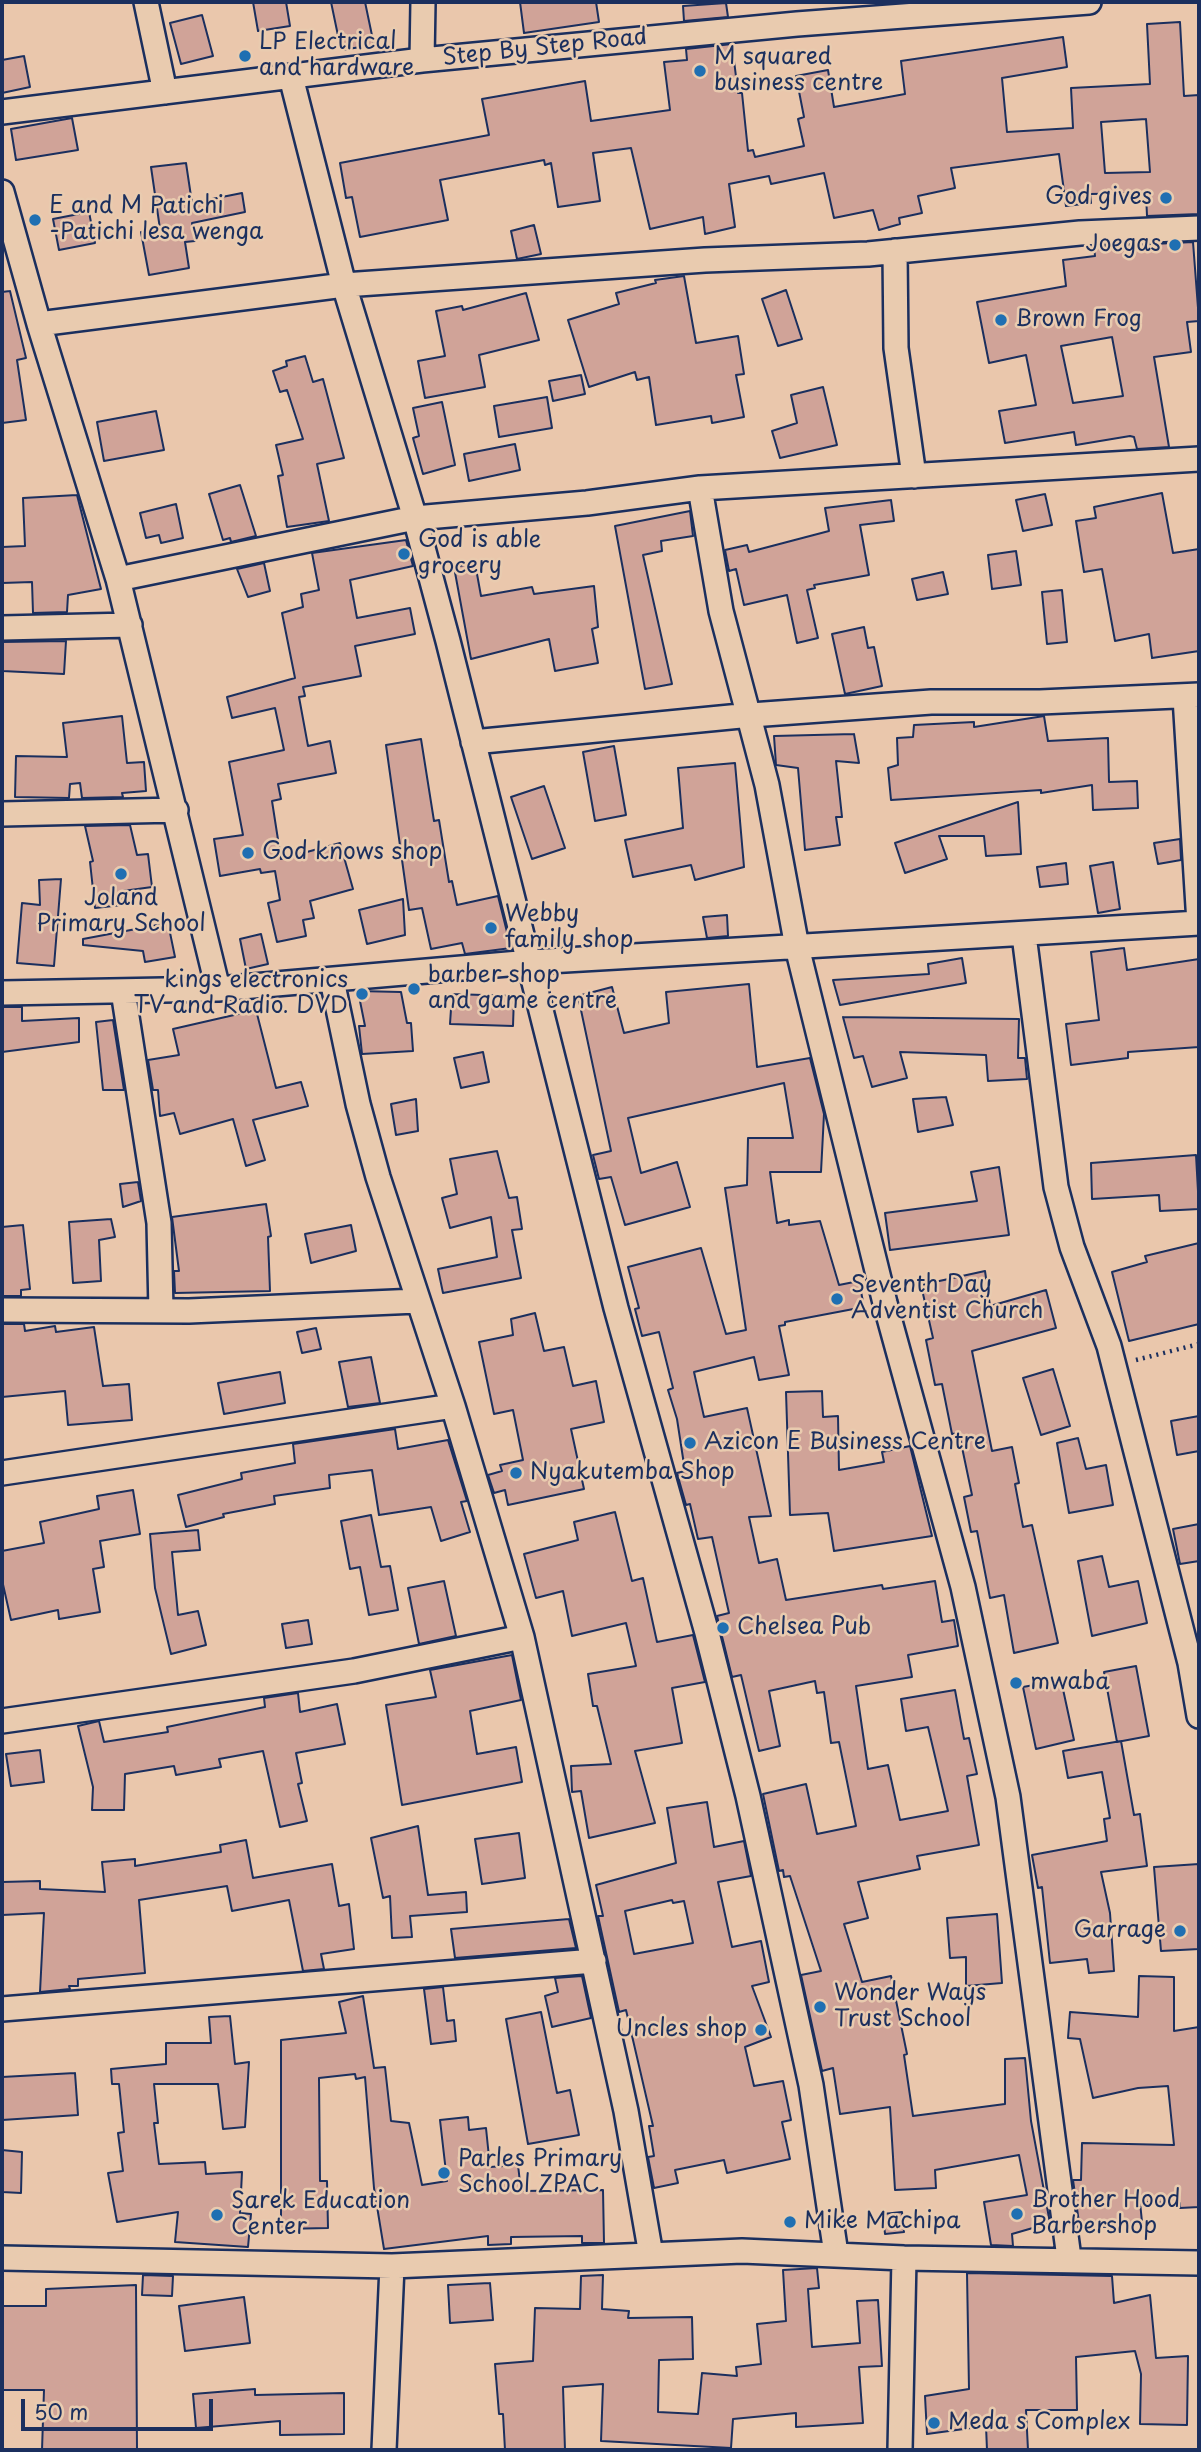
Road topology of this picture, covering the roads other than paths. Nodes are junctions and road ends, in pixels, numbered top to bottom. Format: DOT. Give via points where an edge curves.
graph roads {
  1 [pos="146,2"];
  2 [pos="423,2"];
  3 [pos="1089,2"];
  4 [pos="1000,6"];
  5 [pos="796,13"];
  6 [pos="422,61"];
  7 [pos="291,77"];
  8 [pos="165,93"];
  9 [pos="2,113"];
  10 [pos="2,192"];
  11 [pos="1199,228"];
  12 [pos="10,250"];
  13 [pos="895,251"];
  14 [pos="344,285"];
  15 [pos="39,324"];
  16 [pos="1199,459"];
  17 [pos="914,476"];
  18 [pos="700,488"];
  19 [pos="415,518"];
  20 [pos="118,579"];
  21 [pos="130,625"];
  22 [pos="2,628"];
  23 [pos="1192,696"];
  24 [pos="751,715"];
  25 [pos="473,742"];
  26 [pos="176,810"];
  27 [pos="2,814"];
  28 [pos="1199,923"];
  29 [pos="1024,934"];
  30 [pos="797,947"];
  31 [pos="531,962"];
  32 [pos="332,980"];
  33 [pos="218,989"];
  34 [pos="123,991"];
  35 [pos="2,993"];
  36 [pos="417,1300"];
  37 [pos="2,1310"];
  38 [pos="161,1311"];
  39 [pos="453,1406"];
  40 [pos="2,1473"];
  41 [pos="522,1637"];
  42 [pos="1199,1716"];
  43 [pos="2,1721"];
  44 [pos="594,1961"];
  45 [pos="2,2009"];
  46 [pos="836,2254"];
  47 [pos="651,2255"];
  48 [pos="2,2258"];
  49 [pos="904,2258"];
  50 [pos="1069,2258"];
  51 [pos="1199,2263"];
  52 [pos="392,2266"];
  53 [pos="384,2450"];
  54 [pos="900,2450"];
  1 -- 8 [label="street"];
  2 -- 6 [label="street"];
  3 -- 4 [label="street, Step By Step Road"];
  4 -- 5 [label="street, Step By Step Road"];
  5 -- 6 [label="street, Step By Step Road"];
  6 -- 7 [label="street, Step By Step Road"];
  7 -- 8 [label="street, Step By Step Road"];
  7 -- 14 [label="street"];
  8 -- 9 [label="street, Step By Step Road"];
  10 -- 12 [label="street"];
  11 -- 13 [label="street" via="1080,233"];
  12 -- 15 [label="street"];
  13 -- 14 [label="street"];
  13 -- 17 [label="street" via="896,348"];
  14 -- 15 [label="street"];
  14 -- 19 [label="street"];
  15 -- 20 [label="street"];
  16 -- 17 [label="street"];
  17 -- 18 [label="street"];
  18 -- 19 [label="street"];
  18 -- 24 [label="street" via="721,611"];
  19 -- 20 [label="street"];
  19 -- 25 [label="street"];
  20 -- 21 [label="street"];
  21 -- 22 [label="street"];
  21 -- 26 [label="street"];
  23 -- 24 [label="street" via="931,702"];
  23 -- 28 [label="street"];
  24 -- 25 [label="street"];
  24 -- 30 [label="street"];
  25 -- 31 [label="street"];
  26 -- 27 [label="street"];
  26 -- 33 [label="street"];
  28 -- 29 [label="street"];
  29 -- 30 [label="street"];
  29 -- 42 [label="street" via="1056,1187 1114,1366 1190,1663"];
  30 -- 31 [label="street"];
  30 -- 50 [label="street" via="885,1303 963,1587 1008,1797"];
  31 -- 32 [label="street"];
  31 -- 46 [label="street" via="620,1321 748,1796 811,2085"];
  32 -- 33 [label="street"];
  32 -- 36 [label="street" via="358,1104"];
  33 -- 34 [label="street"];
  34 -- 35 [label="street"];
  34 -- 38 [label="street" via="159,1223"];
  36 -- 38 [label="street"];
  36 -- 39 [label="street"];
  37 -- 38 [label="street"];
  39 -- 40 [label="street"];
  39 -- 41 [label="street"];
  41 -- 43 [label="street" via="354,1671"];
  41 -- 44 [label="street"];
  44 -- 45 [label="street"];
  44 -- 47 [label="street"];
  46 -- 47 [label="street" via="742,2251"];
  46 -- 49 [label="street"];
  47 -- 52 [label="street"];
  48 -- 52 [label="street"];
  49 -- 50 [label="street"];
  49 -- 54 [label="street"];
  50 -- 51 [label="street"];
  52 -- 53 [label="street"];
}
